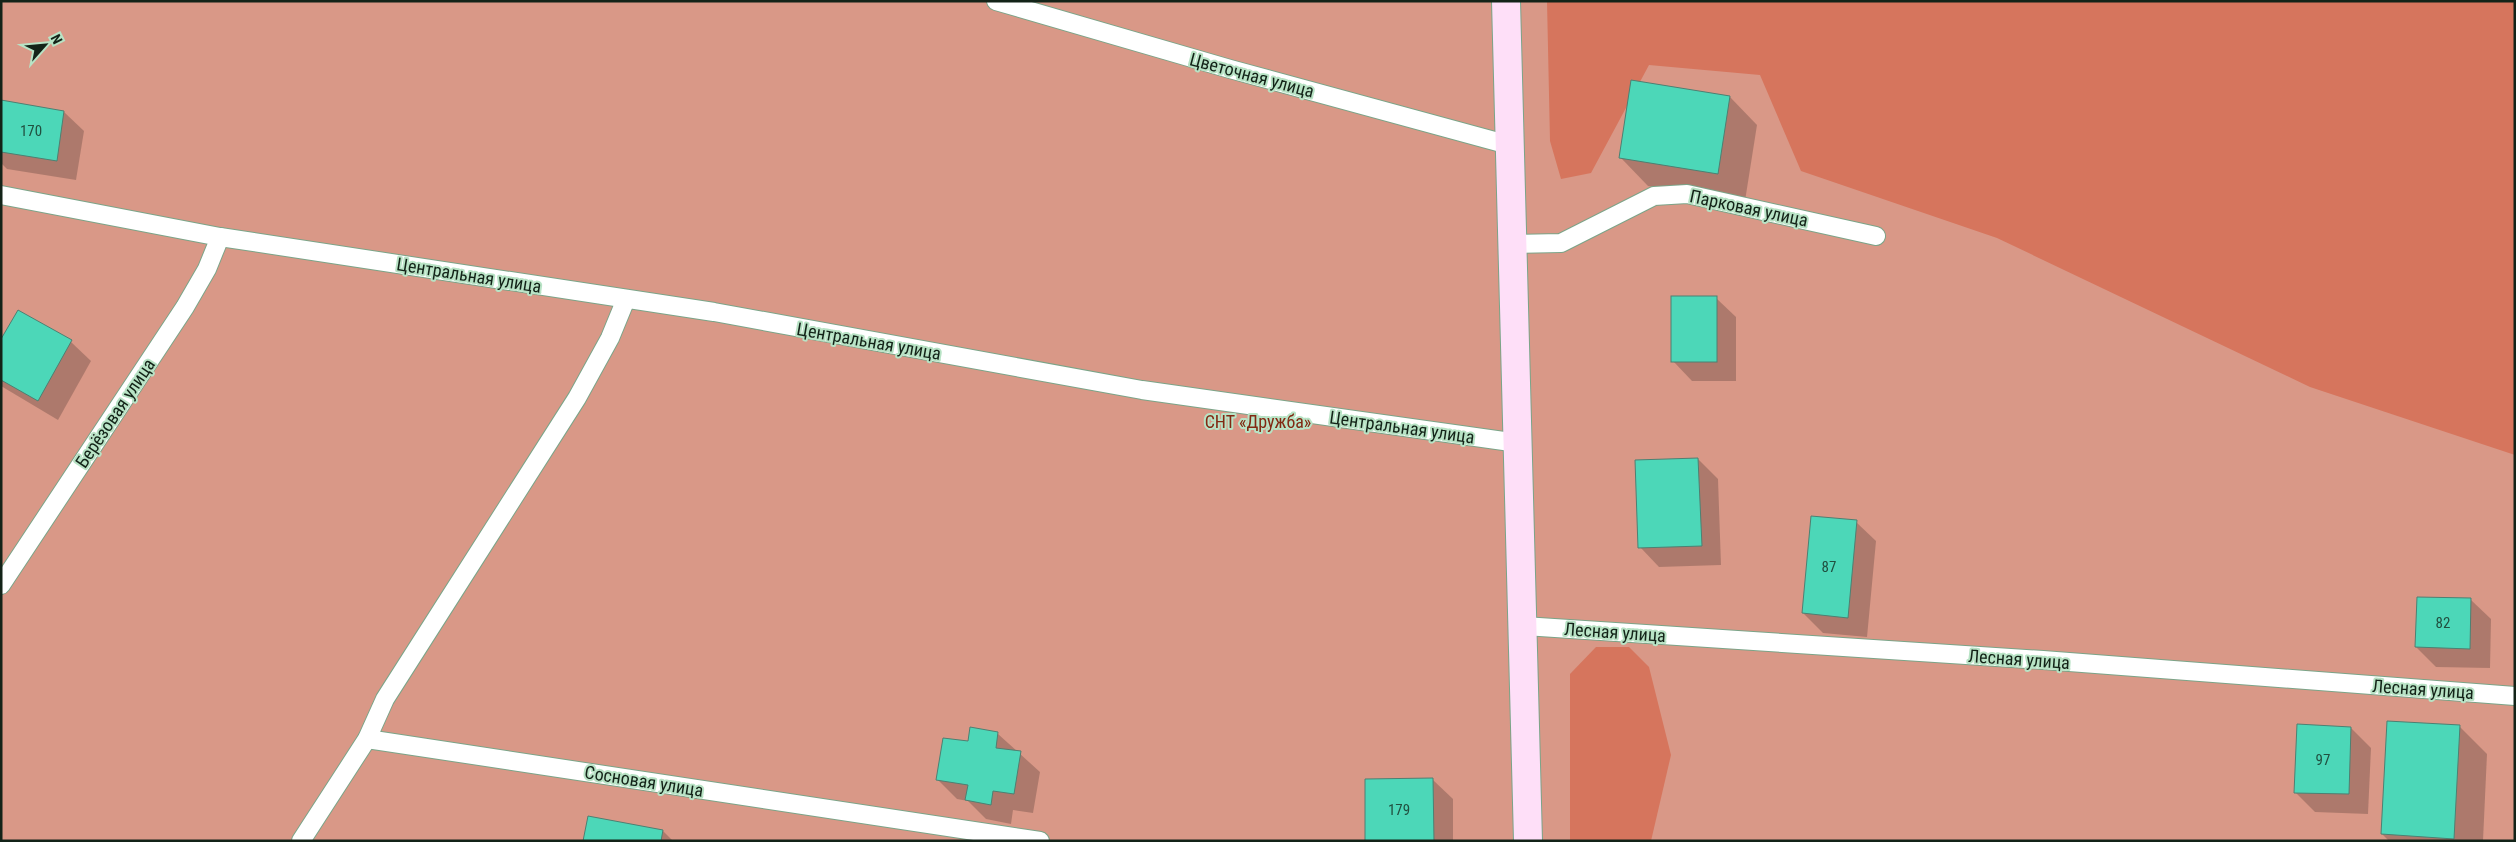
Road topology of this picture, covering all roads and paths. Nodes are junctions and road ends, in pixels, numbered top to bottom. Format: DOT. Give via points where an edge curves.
graph roads {
  1 [pos="996,1"];
  2 [pos="1506,1"];
  3 [pos="1509,145"];
  4 [pos="1,196"];
  5 [pos="1876,236"];
  6 [pos="220,237"];
  7 [pos="1512,244"];
  8 [pos="626,299"];
  9 [pos="1518,443"];
  10 [pos="1,585"];
  11 [pos="1523,626"];
  12 [pos="2515,696"];
  13 [pos="367,739"];
  14 [pos="301,841"];
  15 [pos="1040,841"];
  16 [pos="1528,841"];
  1 -- 3 [label="lane, Цветочная улица" via="1230,70"];
  2 -- 3 [label="street"];
  3 -- 7 [label="street"];
  4 -- 6 [label="lane, Центральная улица"];
  5 -- 7 [label="lane, Парковая улица" via="1687,194 1654,196 1561,243"];
  6 -- 8 [label="lane, Центральная улица"];
  6 -- 10 [label="lane, Берёзовая улица" via="207,269 185,307"];
  7 -- 9 [label="street"];
  8 -- 9 [label="lane, Центральная улица" via="1142,390"];
  8 -- 13 [label="lane" via="610,338 577,398 385,699"];
  9 -- 11 [label="street"];
  11 -- 12 [label="lane, Лесная улица" via="2043,660"];
  11 -- 16 [label="street"];
  13 -- 14 [label="lane"];
  13 -- 15 [label="lane, Сосновая улица"];
}
